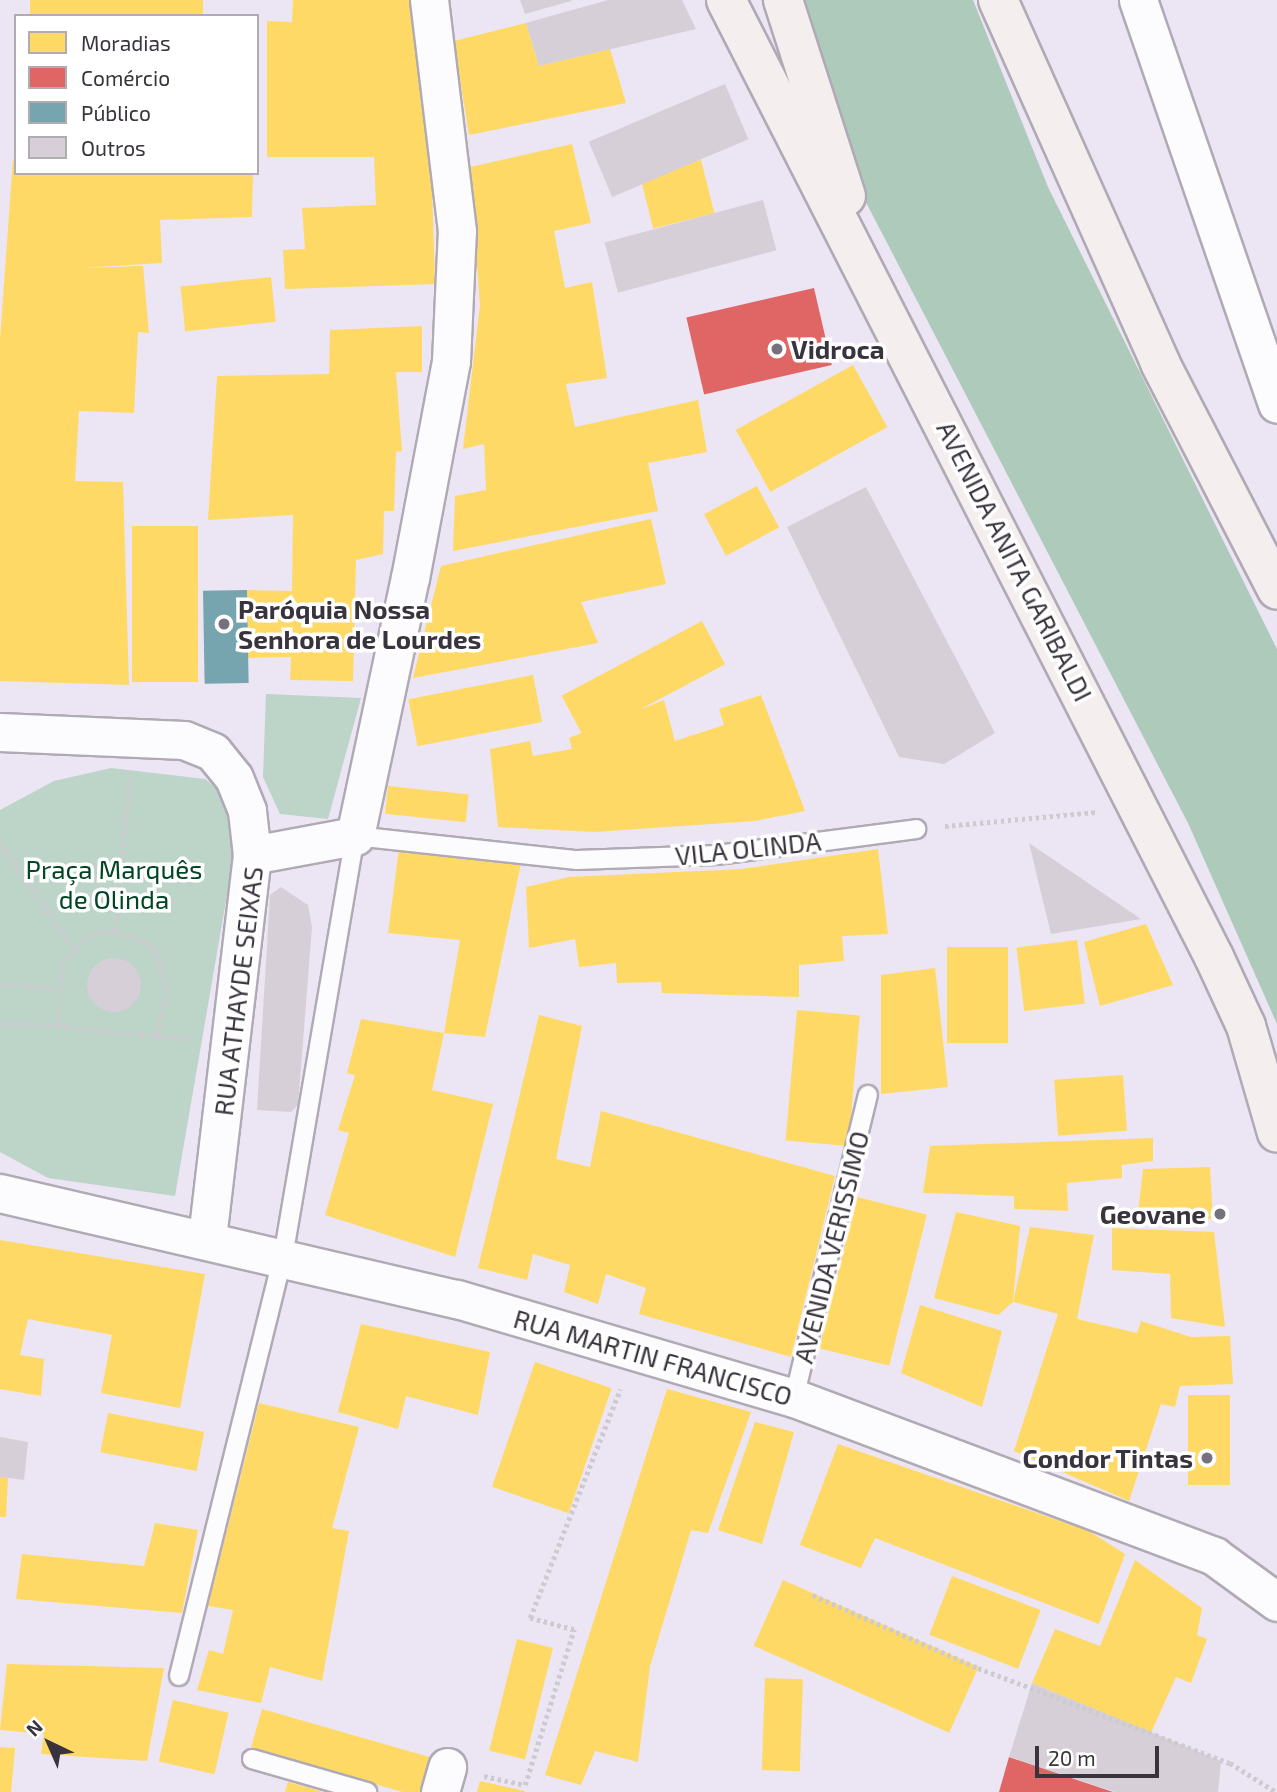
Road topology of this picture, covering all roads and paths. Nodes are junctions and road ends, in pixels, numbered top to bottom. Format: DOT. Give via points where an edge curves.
graph roads {
  1 [pos="429,0"];
  2 [pos="726,0"];
  3 [pos="783,0"];
  4 [pos="998,0"];
  5 [pos="1138,0"];
  6 [pos="873,281"];
  7 [pos="1277,404"];
  8 [pos="1277,590"];
  9 [pos="0,732"];
  10 [pos="134,738"];
  11 [pos="1140,808"];
  12 [pos="916,829"];
  13 [pos="355,836"];
  14 [pos="0,842"];
  15 [pos="252,855"];
  16 [pos="115,931"];
  17 [pos="73,947"];
  18 [pos="0,985"];
  19 [pos="57,988"];
  20 [pos="0,1023"];
  21 [pos="57,1026"];
  22 [pos="868,1096"];
  23 [pos="1277,1133"];
  24 [pos="0,1193"];
  25 [pos="207,1237"];
  26 [pos="283,1257"];
  27 [pos="633,1355"];
  28 [pos="794,1398"];
  29 [pos="813,1595"];
  30 [pos="1277,1602"];
  31 [pos="179,1676"];
  32 [pos="252,1759"];
  33 [pos="443,1779"];
  34 [pos="367,1792"];
  35 [pos="1276,1792"];
  1 -- 13 [label="street" via="457,231 451,361"];
  2 -- 6 [label="main road, AVENIDA ANITA GARIBALDI"];
  3 -- 6 [label="main road"];
  4 -- 8 [label="main road" via="1160,363"];
  5 -- 7 [label="street"];
  6 -- 11 [label="main road, AVENIDA ANITA GARIBALDI"];
  9 -- 10 [label="street"];
  10 -- 15 [label="street" via="184,740 213,752 234,778 247,811"];
  10 -- 16 [label="path"];
  11 -- 12 [label="path"];
  11 -- 23 [label="main road, AVENIDA ANITA GARIBALDI" via="1246,1026"];
  12 -- 13 [label="lane, VILA OLINDA" via="717,855 578,860"];
  13 -- 15 [label="street, RUA ATHAYDE SEIXAS"];
  13 -- 26 [label="lane"];
  14 -- 17 [label="path"];
  15 -- 25 [label="street, RUA ATHAYDE SEIXAS"];
  16 -- 17 [label="path" via="88,936"];
  16 -- 21 [label="path" via="143,940 165,970 158,1037"];
  17 -- 19 [label="path"];
  18 -- 19 [label="path"];
  19 -- 21 [label="path"];
  20 -- 21 [label="path"];
  22 -- 28 [label="lane, AVENIDA VERISSIMO"];
  24 -- 25 [label="street, RUA MARTIN FRANCISCO"];
  25 -- 26 [label="street, RUA MARTIN FRANCISCO"];
  26 -- 27 [label="street, RUA MARTIN FRANCISCO" via="457,1299"];
  26 -- 31 [label="lane"];
  27 -- 28 [label="street, RUA MARTIN FRANCISCO"];
  27 -- 33 [label="path" via="530,1618 574,1630 525,1786"];
  28 -- 30 [label="street, RUA MARTIN FRANCISCO" via="1214,1556"];
  29 -- 35 [label="path" via="978,1668 1032,1683 1230,1763"];
  32 -- 34 [label="lane"];
}
